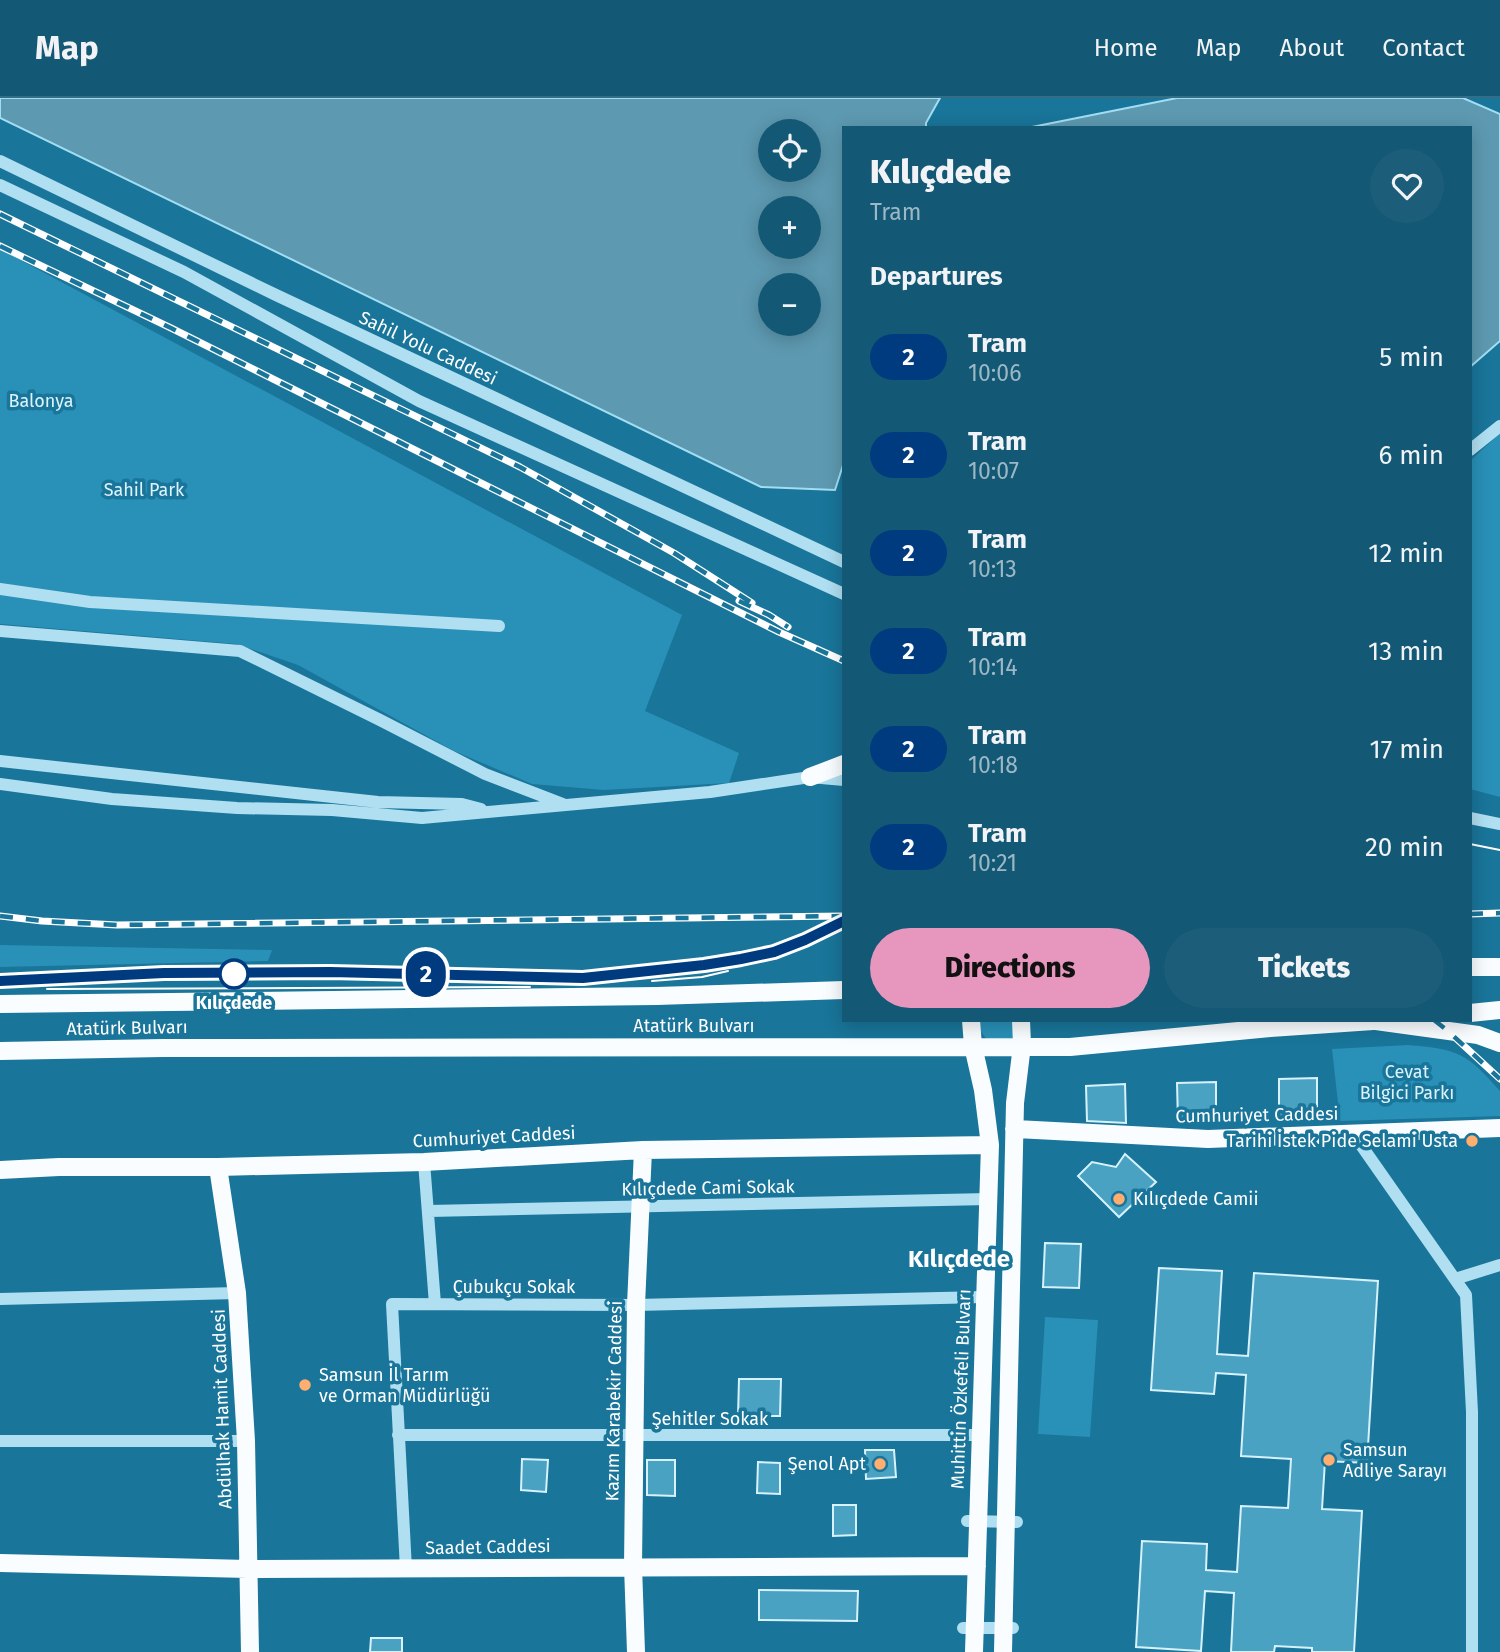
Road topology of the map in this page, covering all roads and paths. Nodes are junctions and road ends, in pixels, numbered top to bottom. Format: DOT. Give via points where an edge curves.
graph roads {
  1 [pos="0,161"];
  2 [pos="0,184"];
  3 [pos="1500,426"];
  4 [pos="1472,448"];
  5 [pos="842,561"];
  6 [pos="0,589"];
  7 [pos="842,593"];
  8 [pos="499,626"];
  9 [pos="0,631"];
  10 [pos="0,761"];
  11 [pos="842,765"];
  12 [pos="810,778"];
  13 [pos="842,780"];
  14 [pos="0,784"];
  15 [pos="567,806"];
  16 [pos="488,811"];
  17 [pos="1472,818"];
  18 [pos="1500,824"];
  19 [pos="1472,967"];
  20 [pos="1500,967"];
  21 [pos="842,990"];
  22 [pos="0,1004"];
  23 [pos="1500,1010"];
  24 [pos="1472,1013"];
  25 [pos="971,1022"];
  26 [pos="1021,1022"];
  27 [pos="1366,1022"];
  28 [pos="1389,1022"];
  29 [pos="1500,1043"];
  30 [pos="1022,1045"];
  31 [pos="973,1046"];
  32 [pos="0,1051"];
  33 [pos="1500,1128"];
  34 [pos="1014,1129"];
  35 [pos="1354,1135"];
  36 [pos="990,1145"];
  37 [pos="643,1150"];
  38 [pos="424,1162"];
  39 [pos="218,1167"];
  40 [pos="0,1170"];
  41 [pos="989,1199"];
  42 [pos="642,1208"];
  43 [pos="429,1211"];
  44 [pos="1500,1265"];
  45 [pos="1455,1279"];
  46 [pos="237,1293"];
  47 [pos="985,1297"];
  48 [pos="0,1299"];
  49 [pos="435,1304"];
  50 [pos="636,1305"];
  51 [pos="398,1435"];
  52 [pos="981,1435"];
  53 [pos="634,1436"];
  54 [pos="0,1441"];
  55 [pos="246,1441"];
  56 [pos="972,1521"];
  57 [pos="1011,1522"];
  58 [pos="0,1563"];
  59 [pos="633,1566"];
  60 [pos="977,1566"];
  61 [pos="248,1569"];
  62 [pos="407,1569"];
  63 [pos="969,1628"];
  64 [pos="1008,1628"];
  65 [pos="250,1652"];
  66 [pos="636,1652"];
  67 [pos="974,1652"];
  68 [pos="1003,1652"];
  69 [pos="1472,1652"];
  1 -- 5 [label="street, Sahil Yolu Caddesi"];
  2 -- 7 [label="street" via="184,272 419,401"];
  3 -- 4 [label="street"];
  6 -- 8 [label="street" via="90,602"];
  9 -- 15 [label="street" via="240,652 485,774"];
  10 -- 16 [label="street" via="377,802 462,804"];
  11 -- 12 [label="main road"];
  12 -- 13 [label="street"];
  12 -- 15 [label="street"];
  14 -- 16 [label="street" via="112,799 237,808 422,818"];
  15 -- 16 [label="street"];
  17 -- 18 [label="street"];
  19 -- 20 [label="main road"];
  21 -- 22 [label="main road, Atatürk Bulvarı"];
  23 -- 24 [label="main road"];
  25 -- 31 [label="main road, Muhittin Özkefeli Bulvarı"];
  26 -- 30 [label="main road"];
  27 -- 30 [label="main road, Atatürk Bulvarı" via="1070,1047"];
  28 -- 29 [label="main road, Atatürk Bulvarı" via="1478,1035"];
  30 -- 31 [label="main road, Atatürk Bulvarı"];
  30 -- 34 [label="main road"];
  31 -- 32 [label="main road, Atatürk Bulvarı"];
  31 -- 36 [label="main road, Muhittin Özkefeli Bulvarı"];
  33 -- 35 [label="main road, Cumhuriyet Caddesi"];
  34 -- 35 [label="main road, Cumhuriyet Caddesi" via="1208,1139"];
  34 -- 57 [label="main road"];
  35 -- 45 [label="street"];
  36 -- 37 [label="main road, Cumhuriyet Caddesi"];
  36 -- 41 [label="main road, Muhittin Özkefeli Bulvarı"];
  37 -- 38 [label="main road, Cumhuriyet Caddesi"];
  37 -- 42 [label="main road, Kazım Karabekir Caddesi"];
  38 -- 39 [label="main road, Cumhuriyet Caddesi"];
  38 -- 43 [label="street"];
  39 -- 40 [label="main road, Cumhuriyet Caddesi"];
  39 -- 46 [label="main road, Abdülhak Hamit Caddesi"];
  41 -- 42 [label="street, Kılıçdede Cami Sokak"];
  41 -- 47 [label="main road, Muhittin Özkefeli Bulvarı"];
  42 -- 43 [label="street, Kılıçdede Cami Sokak"];
  42 -- 50 [label="main road, Kazım Karabekir Caddesi"];
  43 -- 49 [label="street"];
  44 -- 45 [label="street"];
  45 -- 69 [label="street" via="1466,1295 1472,1412"];
  46 -- 48 [label="street"];
  46 -- 55 [label="main road, Abdülhak Hamit Caddesi"];
  47 -- 50 [label="street, Çubukçu Sokak"];
  47 -- 52 [label="main road, Muhittin Özkefeli Bulvarı"];
  49 -- 50 [label="street, Çubukçu Sokak"];
  49 -- 51 [label="street, Çubukçu Sokak" via="392,1304"];
  50 -- 53 [label="main road, Kazım Karabekir Caddesi"];
  51 -- 53 [label="street, Şehitler Sokak"];
  51 -- 62 [label="street, Çubukçu Sokak"];
  52 -- 53 [label="street, Şehitler Sokak"];
  52 -- 56 [label="main road, Muhittin Özkefeli Bulvarı"];
  53 -- 59 [label="main road, Kazım Karabekir Caddesi"];
  54 -- 55 [label="street"];
  55 -- 61 [label="main road, Abdülhak Hamit Caddesi"];
  56 -- 57 [label="street"];
  56 -- 60 [label="main road, Muhittin Özkefeli Bulvarı"];
  57 -- 64 [label="main road"];
  58 -- 61 [label="main road, Saadet Caddesi"];
  59 -- 60 [label="main road, Saadet Caddesi"];
  59 -- 62 [label="main road, Saadet Caddesi"];
  59 -- 66 [label="main road, Kazım Karabekir Caddesi"];
  60 -- 63 [label="main road, Muhittin Özkefeli Bulvarı"];
  61 -- 62 [label="main road, Saadet Caddesi"];
  61 -- 65 [label="main road, Abdülhak Hamit Caddesi"];
  63 -- 64 [label="street"];
  63 -- 67 [label="main road, Muhittin Özkefeli Bulvarı"];
  64 -- 68 [label="main road"];
}
